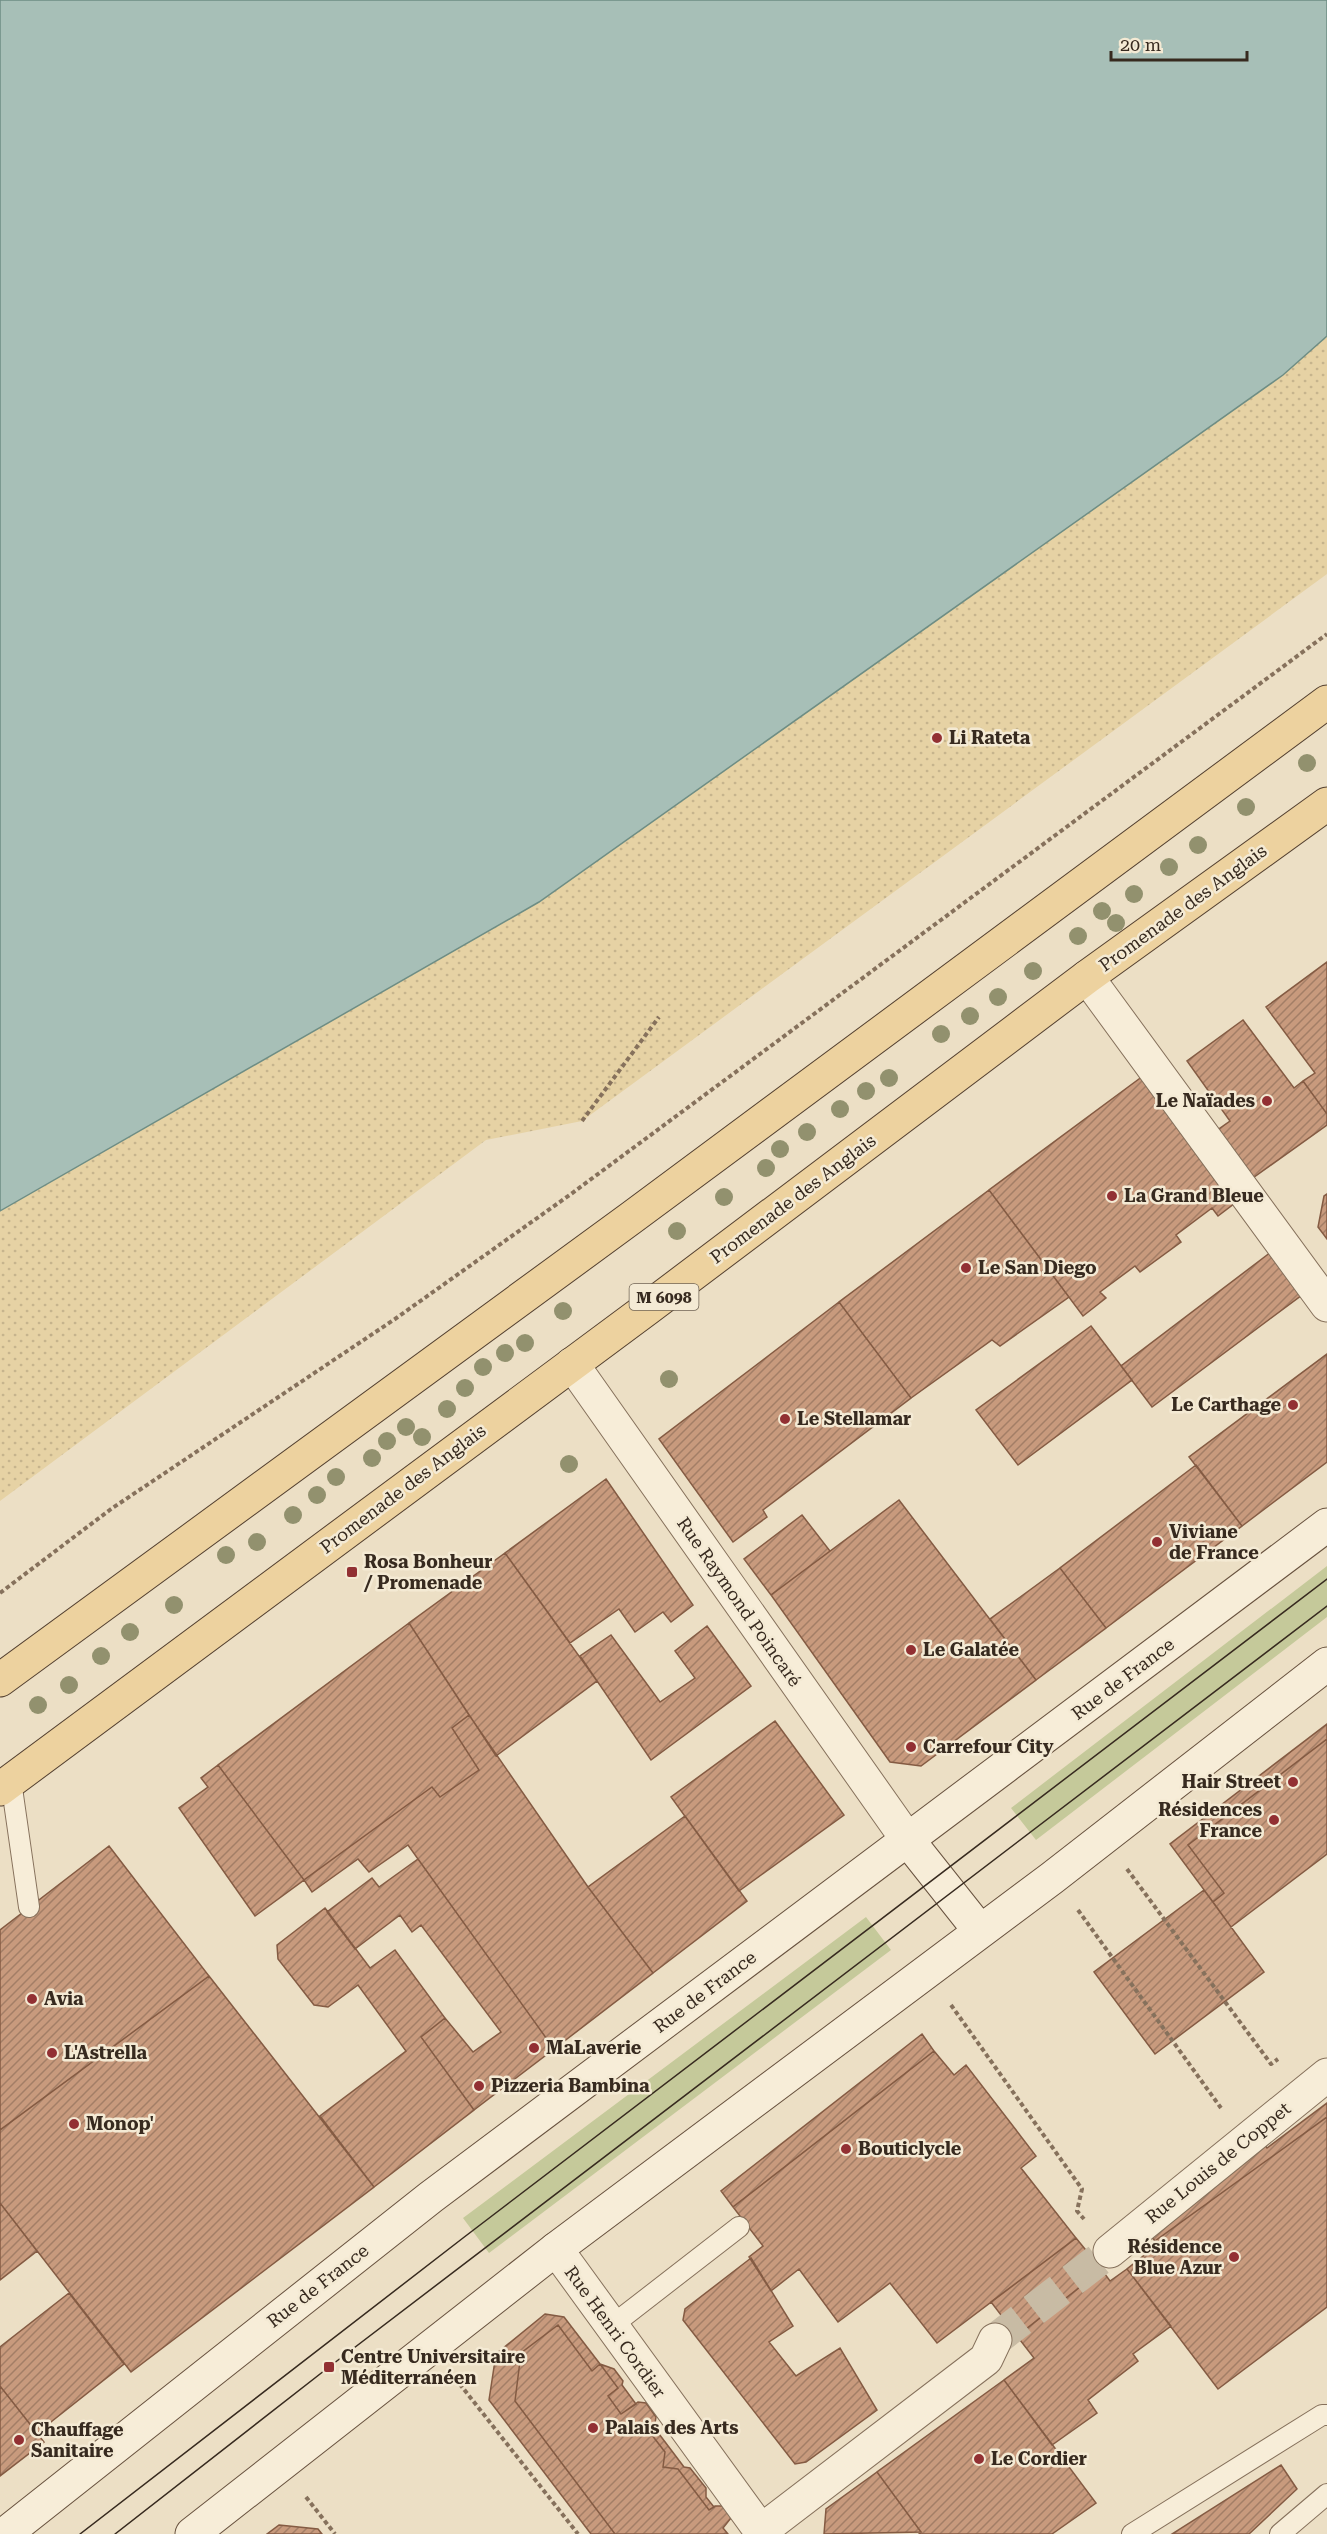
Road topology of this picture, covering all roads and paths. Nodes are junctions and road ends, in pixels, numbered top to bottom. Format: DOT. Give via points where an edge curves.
graph roads {
  1 [pos="1327,634"];
  2 [pos="1327,702"];
  3 [pos="1327,804"];
  4 [pos="1087,978"];
  5 [pos="659,1017"];
  6 [pos="582,1121"];
  7 [pos="1327,1305"];
  8 [pos="572,1364"];
  9 [pos="1327,1525"];
  10 [pos="0,1593"];
  11 [pos="1327,1664"];
  12 [pos="0,1680"];
  13 [pos="6,1785"];
  14 [pos="907,1839"];
  15 [pos="1125,1866"];
  16 [pos="29,1907"];
  17 [pos="1075,1908"];
  18 [pos="980,1931"];
  19 [pos="949,2002"];
  20 [pos="1286,2053"];
  21 [pos="1327,2075"];
  22 [pos="1245,2141"];
  23 [pos="739,2227"];
  24 [pos="556,2249"];
  25 [pos="1110,2251"];
  26 [pos="610,2327"];
  27 [pos="995,2340"];
  28 [pos="455,2378"];
  29 [pos="1327,2415"];
  30 [pos="1327,2494"];
  31 [pos="304,2495"];
  32 [pos="762,2533"];
  33 [pos="5,2534"];
  34 [pos="192,2534"];
  35 [pos="335,2534"];
  36 [pos="578,2534"];
  37 [pos="1132,2534"];
  38 [pos="1280,2534"];
  1 -- 10 [label="path" via="571,1194 394,1319 111,1509"];
  2 -- 12 [label="main road"];
  3 -- 4 [label="main road, Promenade des Anglais / M 6098"];
  4 -- 7 [label="main road"];
  4 -- 8 [label="main road, Promenade des Anglais / M 6098"];
  5 -- 6 [label="path"];
  8 -- 13 [label="main road, Promenade des Anglais / M 6098"];
  8 -- 14 [label="main road, Rue Raymond Poincaré"];
  9 -- 14 [label="main road, Rue de France"];
  11 -- 18 [label="main road"];
  13 -- 16 [label="lane"];
  14 -- 18 [label="main road, Rue Raymond Poincaré"];
  14 -- 33 [label="main road, Rue de France" via="431,2197"];
  15 -- 20 [label="path" via="1271,2064"];
  17 -- 22 [label="path"];
  18 -- 24 [label="main road"];
  19 -- 25 [label="path" via="1082,2189 1077,2211"];
  21 -- 22 [label="main road, Rue Louis de Coppet"];
  22 -- 25 [label="main road, Rue Louis de Coppet"];
  23 -- 26 [label="lane"];
  24 -- 26 [label="main road, Rue Henri Cordier"];
  24 -- 34 [label="main road"];
  26 -- 32 [label="main road, Rue Henri Cordier"];
  27 -- 32 [label="main road, Rue Henri Cordier" via="986,2360"];
  28 -- 36 [label="path"];
  29 -- 37 [label="lane"];
  30 -- 38 [label="lane"];
  31 -- 35 [label="path"];
}
